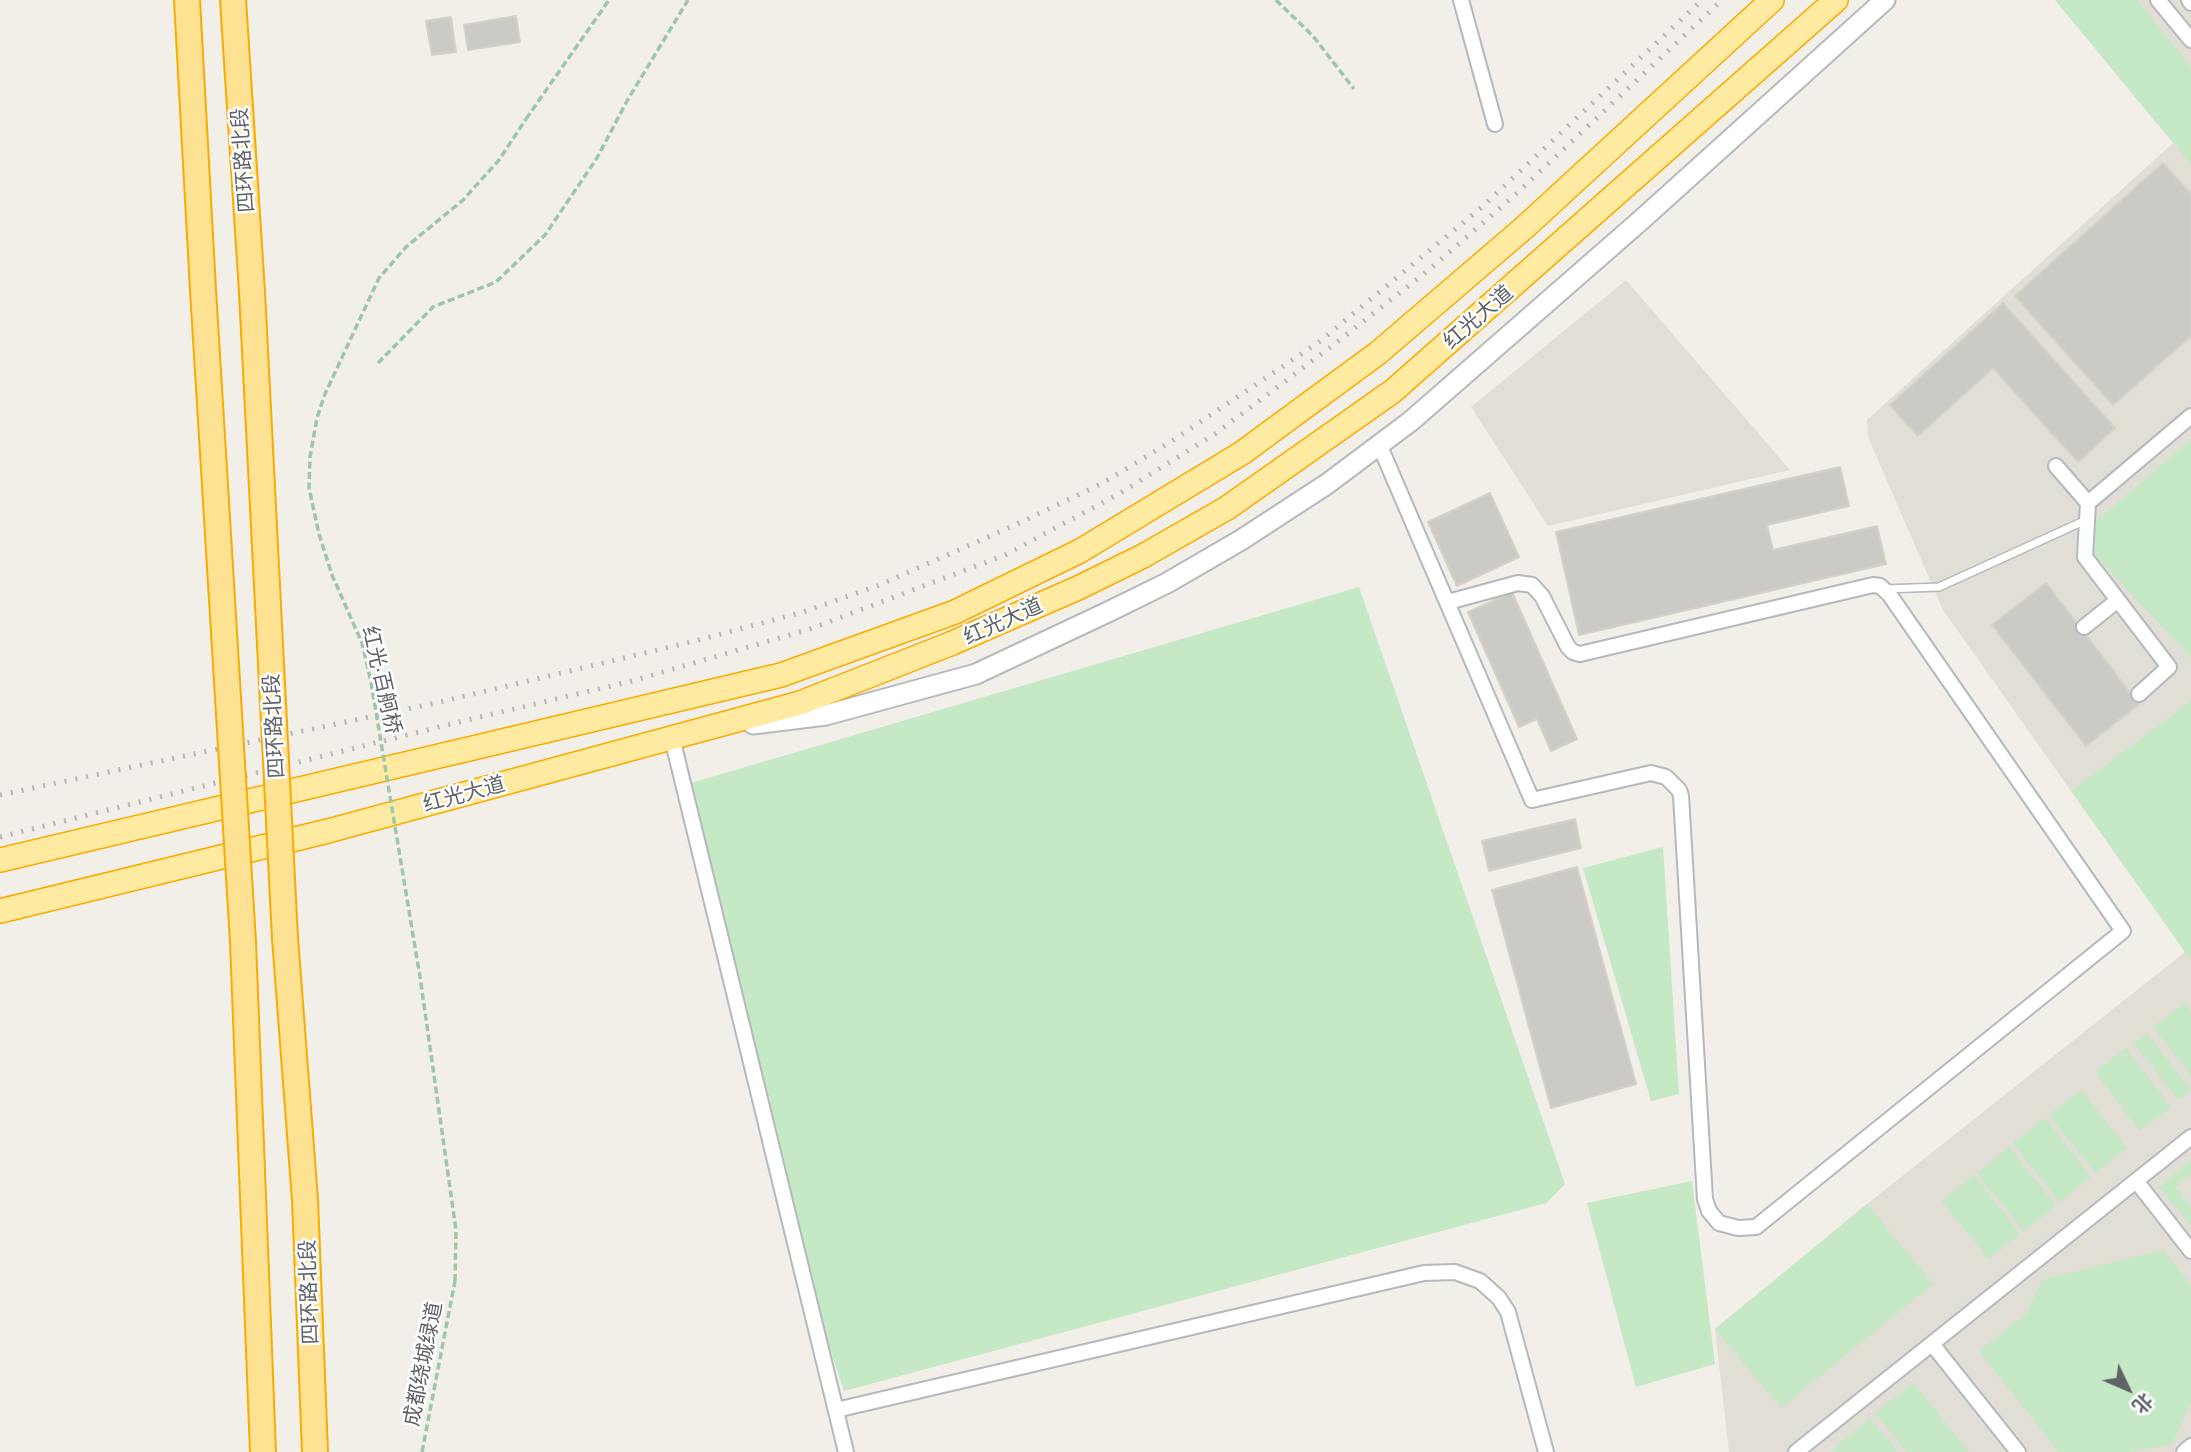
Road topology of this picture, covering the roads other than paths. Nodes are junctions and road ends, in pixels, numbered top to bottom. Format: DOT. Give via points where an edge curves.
graph roads {
  1 [pos="187,0"];
  2 [pos="233,0"];
  3 [pos="1461,0"];
  4 [pos="1772,0"];
  5 [pos="1836,0"];
  6 [pos="1885,0"];
  7 [pos="2158,0"];
  8 [pos="2191,40"];
  9 [pos="1495,124"];
  10 [pos="2191,416"];
  11 [pos="1379,444"];
  12 [pos="2056,466"];
  13 [pos="2088,503"];
  14 [pos="2087,520"];
  15 [pos="1885,589"];
  16 [pos="2118,600"];
  17 [pos="1448,602"];
  18 [pos="2084,626"];
  19 [pos="2139,694"];
  20 [pos="683,735"];
  21 [pos="0,860"];
  22 [pos="0,911"];
  23 [pos="2191,1137"];
  24 [pos="2137,1182"];
  25 [pos="2191,1251"];
  26 [pos="1933,1344"];
  27 [pos="836,1409"];
  28 [pos="2191,1446"];
  29 [pos="263,1452"];
  30 [pos="315,1452"];
  31 [pos="846,1452"];
  32 [pos="1546,1452"];
  33 [pos="1796,1452"];
  34 [pos="2018,1452"];
  35 [pos="2184,1452"];
  1 -- 29 [label="highway, 四环路北段, bridge" via="243,942"];
  2 -- 30 [label="highway, 四环路北段, bridge" via="285,937 305,1200"];
  3 -- 9 [label="street"];
  4 -- 21 [label="highway, 红光大道" via="1525,227 1378,353 1242,453 1080,551 968,606 781,675"];
  5 -- 20 [label="highway, 红光大道" via="1393,391 1227,509 1100,577 950,644 800,703"];
  6 -- 11 [label="main road" via="1640,221"];
  7 -- 8 [label="street"];
  10 -- 13 [label="street"];
  11 -- 17 [label="street"];
  11 -- 20 [label="main road" via="1241,541 1167,583 976,674 825,715"];
  12 -- 13 [label="street"];
  13 -- 14 [label="street"];
  14 -- 15 [label="lane" via="1939,587"];
  14 -- 16 [label="street" via="2085,557"];
  15 -- 17 [label="street" via="1873,585 1580,653 1568,647 1532,585 1518,583"];
  15 -- 17 [label="street" via="2123,931 1756,1227 1738,1228 1713,1217 1705,1199 1679,790 1666,777 1651,773 1532,800"];
  16 -- 18 [label="street"];
  16 -- 19 [label="street" via="2169,667"];
  20 -- 22 [label="highway, 红光大道" via="328,831"];
  20 -- 27 [label="street"];
  23 -- 24 [label="street"];
  24 -- 25 [label="street"];
  24 -- 26 [label="street"];
  26 -- 33 [label="street"];
  26 -- 34 [label="street"];
  27 -- 31 [label="street"];
  27 -- 32 [label="street" via="1424,1273 1455,1272 1480,1281 1508,1312"];
  28 -- 35 [label="street"];
}
